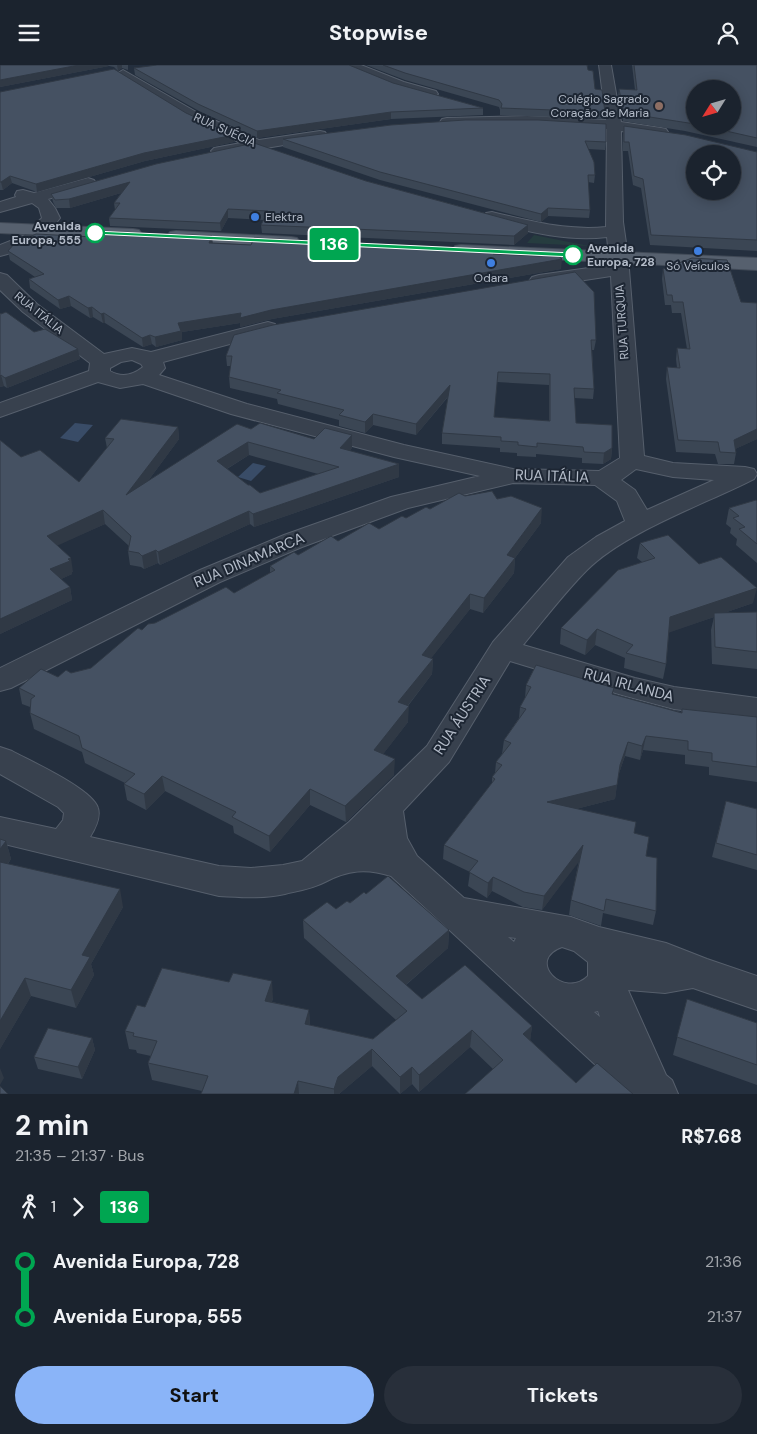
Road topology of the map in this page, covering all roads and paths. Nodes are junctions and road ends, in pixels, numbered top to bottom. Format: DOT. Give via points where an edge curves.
graph roads {
  1 [pos="350,65"];
  2 [pos="605,65"];
  3 [pos="120,70"];
  4 [pos="447,99"];
  5 [pos="473,107"];
  6 [pos="518,119"];
  7 [pos="431,123"];
  8 [pos="614,125"];
  9 [pos="334,133"];
  10 [pos="677,135"];
  11 [pos="255,144"];
  12 [pos="199,155"];
  13 [pos="284,155"];
  14 [pos="101,180"];
  15 [pos="0,191"];
  16 [pos="36,198"];
  17 [pos="0,207"];
  18 [pos="480,214"];
  19 [pos="0,228"];
  20 [pos="43,230"];
  21 [pos="616,231"];
  22 [pos="309,243"];
  23 [pos="449,249"];
  24 [pos="0,251"];
  25 [pos="619,263"];
  26 [pos="757,264"];
  27 [pos="0,279"];
  28 [pos="523,284"];
  29 [pos="282,325"];
  30 [pos="105,368"];
  31 [pos="149,368"];
  32 [pos="0,410"];
  33 [pos="402,452"];
  34 [pos="632,461"];
  35 [pos="751,471"];
  36 [pos="513,476"];
  37 [pos="600,478"];
  38 [pos="447,489"];
  39 [pos="639,524"];
  40 [pos="504,649"];
  41 [pos="0,681"];
  42 [pos="757,709"];
  43 [pos="3,767"];
  44 [pos="386,806"];
  45 [pos="0,831"];
  46 [pos="64,845"];
  47 [pos="404,866"];
  48 [pos="313,872"];
  49 [pos="453,911"];
  50 [pos="592,957"];
  51 [pos="539,988"];
  52 [pos="757,993"];
  53 [pos="654,1092"];
  1 -- 4 [label="street" via="399,85"];
  2 -- 8 [label="street, RUA TURQUIA"];
  3 -- 11 [label="street, RUA SUÉCIA" via="193,116"];
  5 -- 6 [label="street"];
  6 -- 7 [label="street"];
  6 -- 8 [label="street"];
  8 -- 10 [label="street"];
  8 -- 21 [label="street, RUA TURQUIA"];
  9 -- 11 [label="street"];
  11 -- 12 [label="street"];
  11 -- 13 [label="street, RUA SUÉCIA"];
  14 -- 16 [label="street"];
  15 -- 16 [label="street"];
  16 -- 17 [label="street"];
  16 -- 20 [label="street" via="48,206 52,217"];
  18 -- 21 [label="street" via="555,233 584,235"];
  19 -- 20 [label="main road"];
  20 -- 22 [label="main road"];
  20 -- 24 [label="street" via="27,241"];
  21 -- 25 [label="street, RUA TURQUIA"];
  23 -- 25 [label="main road"];
  25 -- 26 [label="main road"];
  25 -- 28 [label="street"];
  25 -- 34 [label="street, RUA TURQUIA"];
  27 -- 30 [label="street, RUA ITÁLIA" via="30,308"];
  29 -- 31 [label="street" via="174,352"];
  30 -- 31 [label="street, RUA ITÁLIA" via="132,355"];
  30 -- 32 [label="street, RUA ITÁLIA" via="71,386"];
  31 -- 33 [label="street, RUA ITÁLIA" via="191,393"];
  33 -- 36 [label="street, RUA ITÁLIA"];
  33 -- 38 [label="street, RUA ITÁLIA"];
  34 -- 35 [label="street" via="673,470"];
  34 -- 37 [label="street, RUA ITÁLIA" via="613,474"];
  35 -- 39 [label="street, RUA ÁUSTRIA"];
  36 -- 37 [label="street, RUA ITÁLIA"];
  36 -- 38 [label="street, RUA DINAMARCA"];
  37 -- 39 [label="street" via="627,495"];
  38 -- 41 [label="street, RUA DINAMARCA" via="391,505 218,572"];
  39 -- 40 [label="street, RUA ÁUSTRIA" via="578,563"];
  40 -- 42 [label="street, RUA IRLANDA" via="633,689"];
  40 -- 44 [label="street, RUA ÁUSTRIA" via="438,754"];
  43 -- 46 [label="street" via="70,798 82,809 80,824"];
  44 -- 47 [label="street" via="387,834"];
  44 -- 48 [label="street, RUA ÁUSTRIA" via="361,832"];
  45 -- 46 [label="street, RUA ÁUSTRIA"];
  46 -- 48 [label="street, RUA ÁUSTRIA" via="219,881 283,880"];
  47 -- 48 [label="street" via="361,854"];
  47 -- 49 [label="street"];
  49 -- 50 [label="street"];
  49 -- 51 [label="street"];
  50 -- 51 [label="street" via="598,992 588,999 560,1000"];
  50 -- 51 [label="street" via="548,933 537,938 529,947 526,970"];
  50 -- 52 [label="street" via="665,976 697,973"];
  50 -- 53 [label="street"];
  51 -- 53 [label="street"];
}
